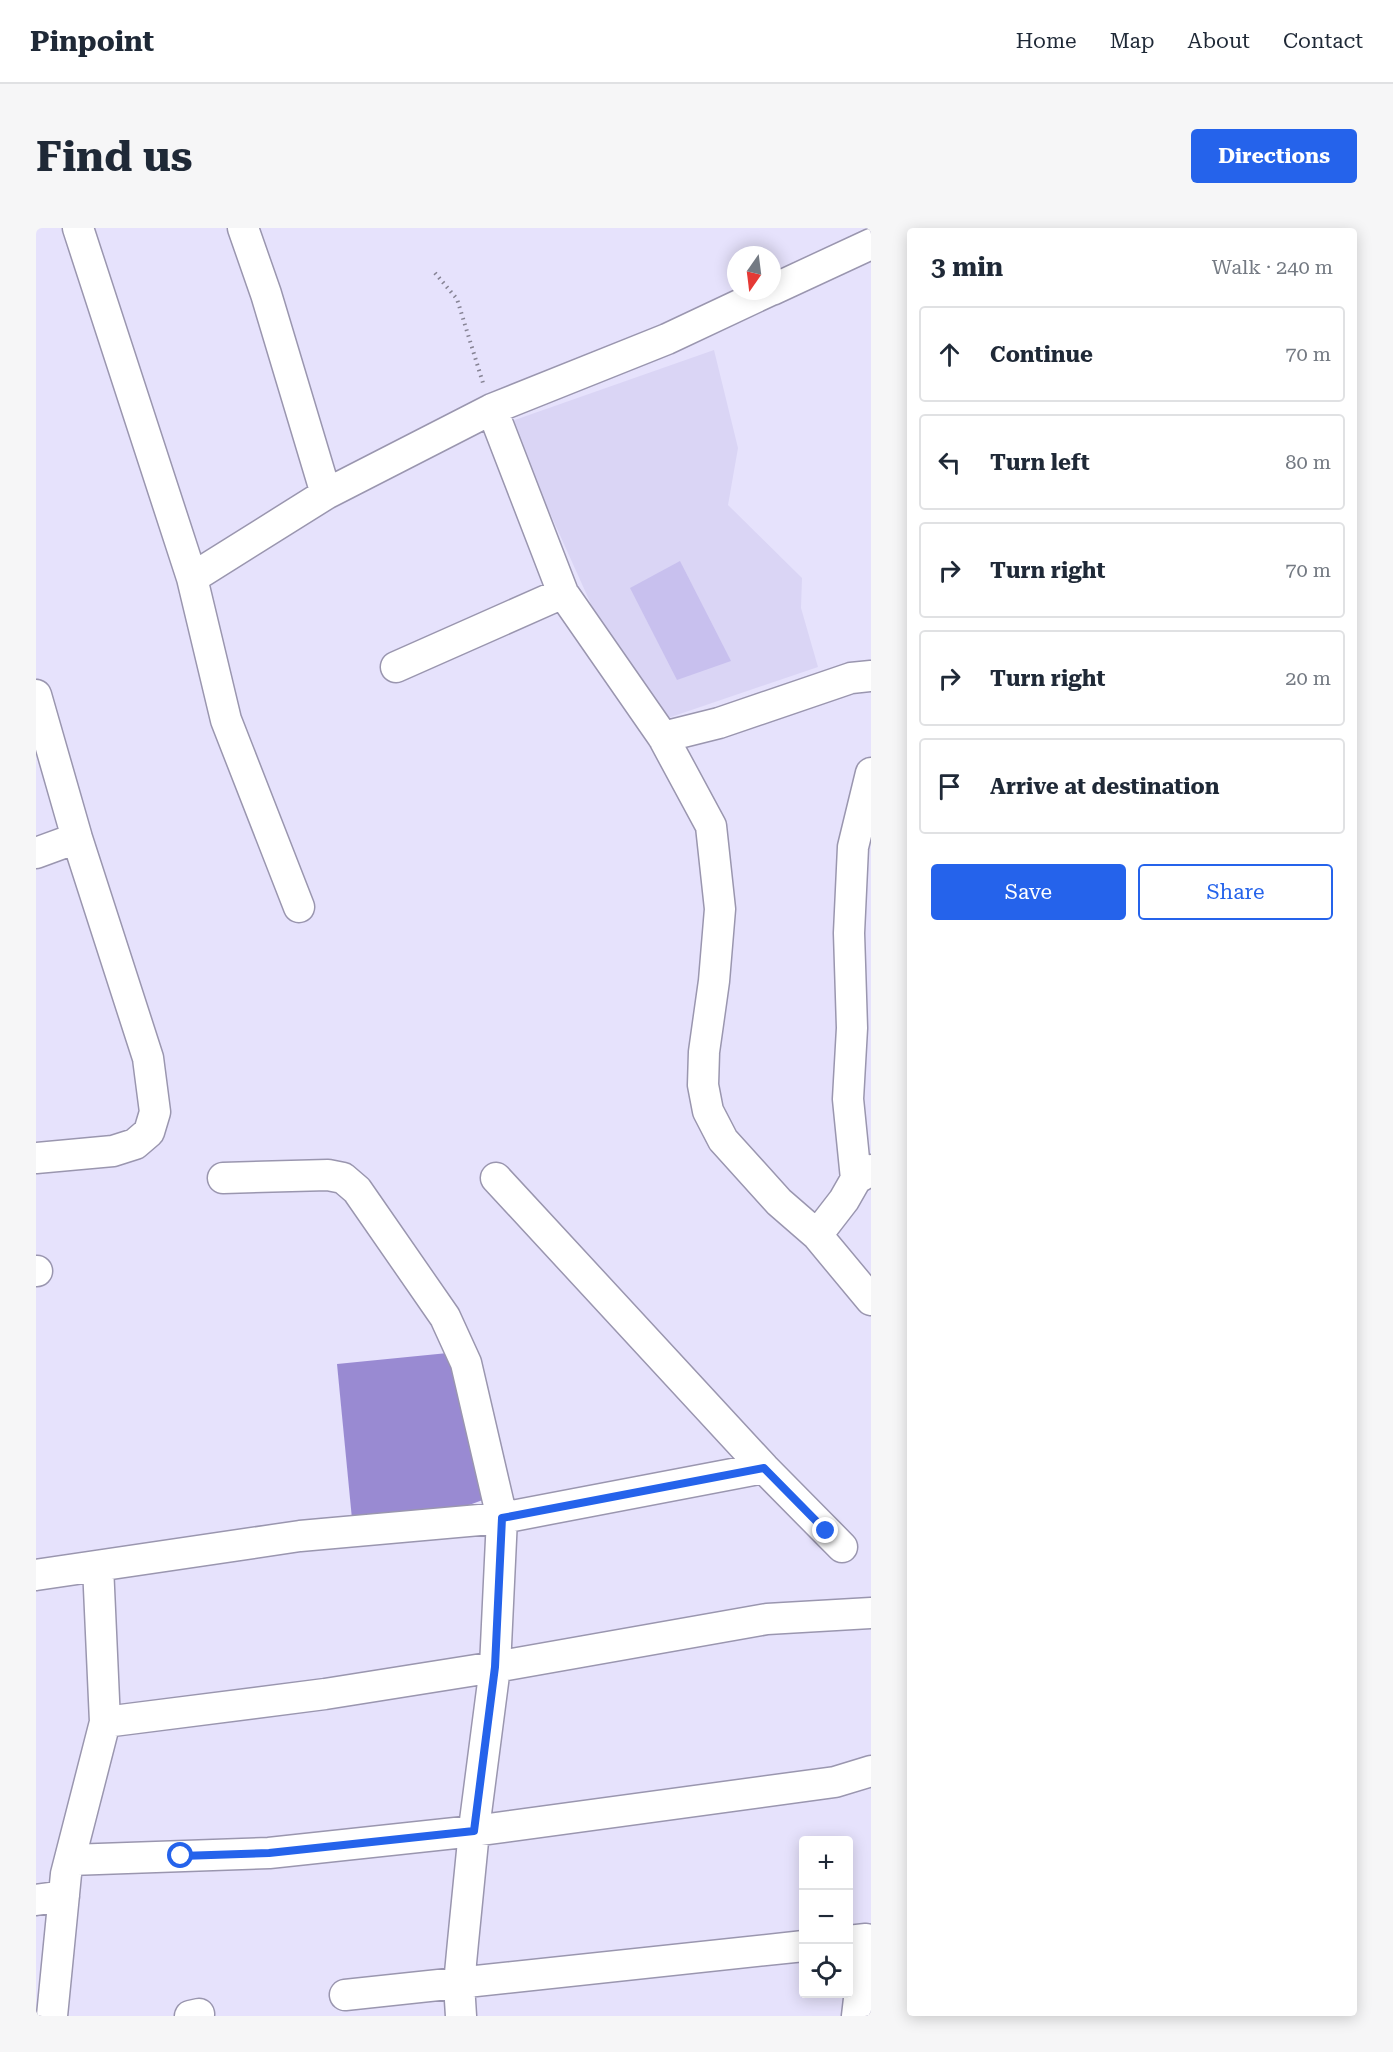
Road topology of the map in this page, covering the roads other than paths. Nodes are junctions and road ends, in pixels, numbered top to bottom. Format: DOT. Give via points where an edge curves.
graph roads {
  1 [pos="78,228"];
  2 [pos="243,228"];
  3 [pos="871,244"];
  4 [pos="781,285"];
  5 [pos="750,300"];
  6 [pos="492,409"];
  7 [pos="326,494"];
  8 [pos="192,578"];
  9 [pos="563,593"];
  10 [pos="396,667"];
  11 [pos="871,675"];
  12 [pos="36,695"];
  13 [pos="663,737"];
  14 [pos="871,773"];
  15 [pos="77,838"];
  16 [pos="36,853"];
  17 [pos="298,907"];
  18 [pos="36,1158"];
  19 [pos="863,1174"];
  20 [pos="224,1178"];
  21 [pos="496,1178"];
  22 [pos="817,1235"];
  23 [pos="871,1300"];
  24 [pos="764,1468"];
  25 [pos="502,1518"];
  26 [pos="842,1546"];
  27 [pos="99,1566"];
  28 [pos="36,1575"];
  29 [pos="871,1613"];
  30 [pos="495,1667"];
  31 [pos="105,1722"];
  32 [pos="871,1771"];
  33 [pos="474,1831"];
  34 [pos="70,1860"];
  35 [pos="50,1898"];
  36 [pos="864,1935"];
  37 [pos="799,1946"];
  38 [pos="459,1984"];
  39 [pos="345,1995"];
  40 [pos="52,2016"];
  41 [pos="461,2016"];
  42 [pos="857,2016"];
  1 -- 8 [label="street"];
  2 -- 7 [label="street"];
  3 -- 4 [label="street"];
  5 -- 6 [label="street" via="667,339"];
  6 -- 7 [label="street"];
  6 -- 9 [label="street"];
  7 -- 8 [label="street"];
  8 -- 17 [label="street" via="226,720"];
  9 -- 10 [label="street"];
  9 -- 13 [label="street"];
  11 -- 13 [label="street"];
  12 -- 15 [label="street"];
  13 -- 22 [label="street" via="711,826 720,909 704,1052 703,1085 708,1111 723,1140 779,1202"];
  14 -- 19 [label="street" via="853,847 849,933 852,1028 848,1099"];
  15 -- 16 [label="street"];
  15 -- 18 [label="street" via="148,1058 155,1112 148,1132 135,1144"];
  19 -- 22 [label="street"];
  20 -- 25 [label="street" via="328,1175 343,1178 357,1190 446,1317 466,1363"];
  21 -- 24 [label="street"];
  22 -- 23 [label="street"];
  24 -- 25 [label="street"];
  24 -- 26 [label="street"];
  25 -- 27 [label="street" via="300,1536"];
  25 -- 30 [label="street"];
  27 -- 28 [label="street"];
  27 -- 31 [label="street"];
  29 -- 30 [label="street" via="767,1619"];
  30 -- 31 [label="street"];
  30 -- 33 [label="street"];
  31 -- 34 [label="street"];
  32 -- 33 [label="street" via="824,1784"];
  33 -- 34 [label="street" via="269,1853"];
  33 -- 38 [label="street"];
  34 -- 35 [label="street"];
  35 -- 40 [label="street"];
  36 -- 42 [label="street"];
  37 -- 38 [label="street"];
  38 -- 39 [label="street"];
  38 -- 41 [label="street"];
}
